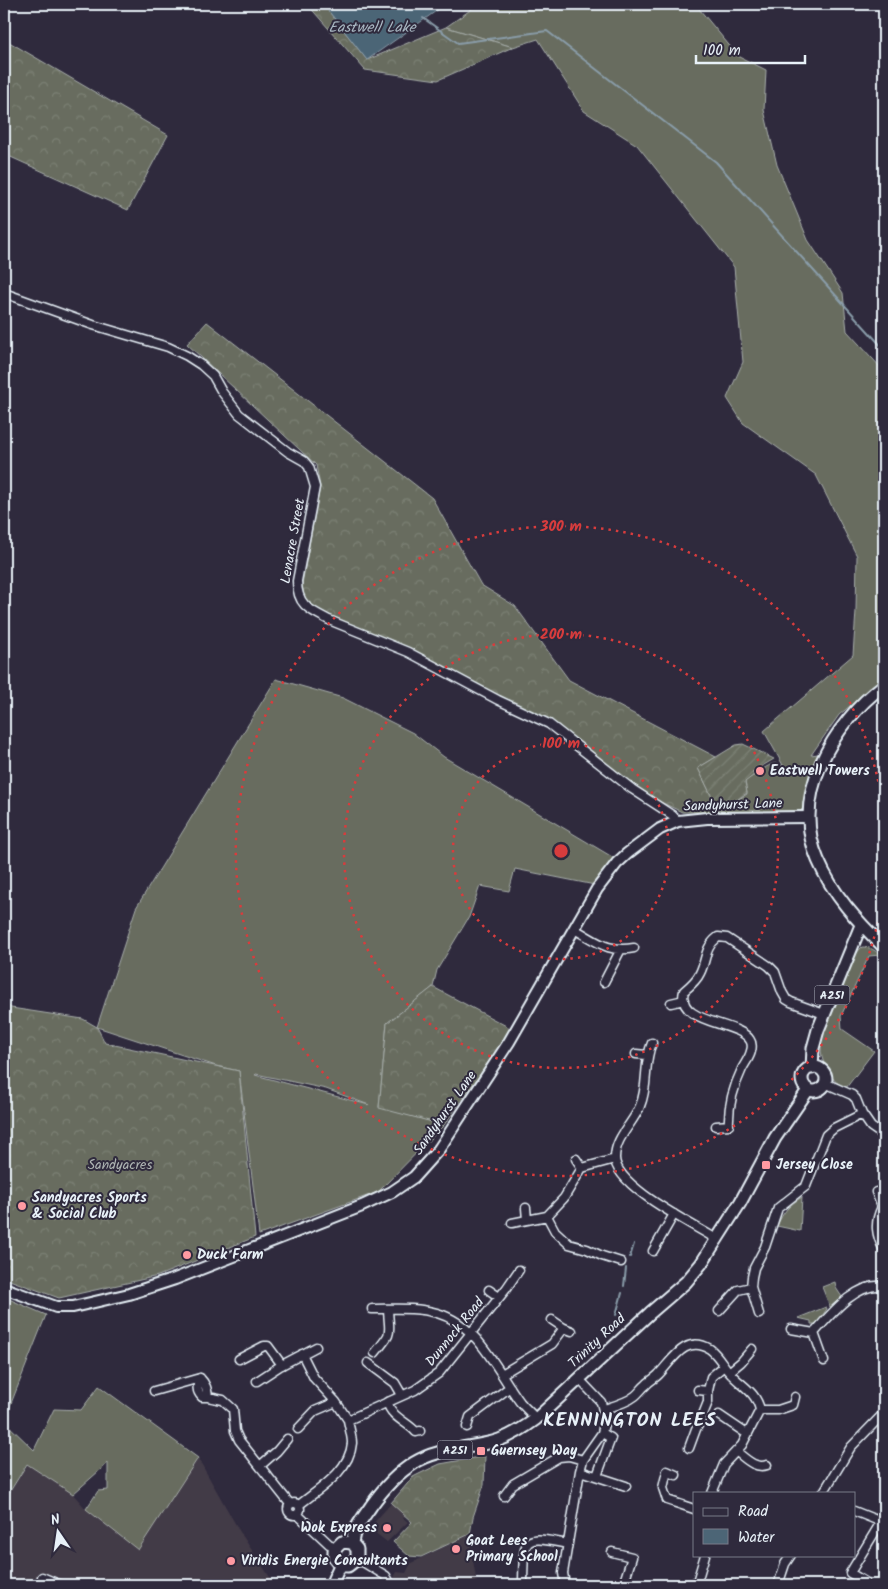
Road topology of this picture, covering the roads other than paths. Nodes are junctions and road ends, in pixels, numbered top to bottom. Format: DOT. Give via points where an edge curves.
graph roads {
  1 [pos="4,294"];
  2 [pos="884,685"];
  3 [pos="808,817"];
  4 [pos="678,821"];
  5 [pos="861,925"];
  6 [pos="574,930"];
  7 [pos="884,947"];
  8 [pos="634,948"];
  9 [pos="620,951"];
  10 [pos="604,982"];
  11 [pos="684,1000"];
  12 [pos="671,1003"];
  13 [pos="824,1014"];
  14 [pos="652,1043"];
  15 [pos="636,1054"];
  16 [pos="646,1055"];
  17 [pos="812,1068"];
  18 [pos="825,1083"];
  19 [pos="808,1090"];
  20 [pos="862,1114"];
  21 [pos="716,1126"];
  22 [pos="884,1136"];
  23 [pos="576,1159"];
  24 [pos="615,1159"];
  25 [pos="582,1168"];
  26 [pos="876,1192"];
  27 [pos="883,1207"];
  28 [pos="526,1208"];
  29 [pos="674,1214"];
  30 [pos="547,1216"];
  31 [pos="527,1220"];
  32 [pos="512,1223"];
  33 [pos="718,1240"];
  34 [pos="884,1250"];
  35 [pos="653,1251"];
  36 [pos="621,1262"];
  37 [pos="518,1270"];
  38 [pos="884,1286"];
  39 [pos="751,1287"];
  40 [pos="4,1288"];
  41 [pos="489,1290"];
  42 [pos="499,1297"];
  43 [pos="388,1309"];
  44 [pos="372,1310"];
  45 [pos="719,1311"];
  46 [pos="759,1314"];
  47 [pos="552,1320"];
  48 [pos="792,1330"];
  49 [pos="814,1333"];
  50 [pos="471,1334"];
  51 [pos="316,1347"];
  52 [pos="752,1349"];
  53 [pos="375,1353"];
  54 [pos="302,1354"];
  55 [pos="238,1358"];
  56 [pos="824,1361"];
  57 [pos="368,1363"];
  58 [pos="282,1365"];
  59 [pos="726,1369"];
  60 [pos="502,1374"];
  61 [pos="579,1379"];
  62 [pos="258,1381"];
  63 [pos="510,1387"];
  64 [pos="698,1390"];
  65 [pos="154,1391"];
  66 [pos="708,1391"];
  67 [pos="402,1395"];
  68 [pos="336,1402"];
  69 [pos="387,1402"];
  70 [pos="604,1409"];
  71 [pos="760,1410"];
  72 [pos="801,1410"];
  73 [pos="884,1413"];
  74 [pos="719,1415"];
  75 [pos="536,1419"];
  76 [pos="348,1420"];
  77 [pos="467,1427"];
  78 [pos="298,1428"];
  79 [pos="420,1432"];
  80 [pos="602,1433"];
  81 [pos="747,1434"];
  82 [pos="287,1438"];
  83 [pos="690,1448"];
  84 [pos="737,1452"];
  85 [pos="583,1460"];
  86 [pos="261,1465"];
  87 [pos="768,1465"];
  88 [pos="580,1471"];
  89 [pos="676,1475"];
  90 [pos="597,1476"];
  91 [pos="626,1486"];
  92 [pos="712,1492"];
  93 [pos="824,1492"];
  94 [pos="504,1496"];
  95 [pos="290,1504"];
  96 [pos="299,1505"];
  97 [pos="693,1508"];
  98 [pos="856,1512"];
  99 [pos="297,1514"];
  100 [pos="882,1522"];
  101 [pos="352,1543"];
  102 [pos="568,1544"];
  103 [pos="336,1547"];
  104 [pos="612,1552"];
  105 [pos="706,1556"];
  106 [pos="790,1556"];
  107 [pos="355,1562"];
  108 [pos="340,1565"];
  109 [pos="42,1577"];
  110 [pos="865,1582"];
  111 [pos="60,1585"];
  112 [pos="331,1585"];
  113 [pos="390,1585"];
  114 [pos="520,1585"];
  115 [pos="565,1585"];
  116 [pos="623,1585"];
  117 [pos="696,1585"];
  118 [pos="778,1585"];
  1 -- 4 [label="street, Lenacre Street" via="168,347 202,365 239,414 309,467 315,487 297,587 304,604 329,620 408,652 549,724"];
  2 -- 3 [label="main road" via="853,713 828,748 814,784"];
  3 -- 4 [label="street, Sandyhurst Lane"];
  3 -- 5 [label="main road" via="818,859 841,901"];
  4 -- 6 [label="street, Sandyhurst Lane" via="648,837 617,864 597,889"];
  5 -- 7 [label="main road"];
  5 -- 13 [label="main road, A251"];
  6 -- 9 [label="street"];
  6 -- 40 [label="street, Sandyhurst Lane" via="460,1119 439,1149 414,1177 400,1187 354,1209 129,1294 78,1306 56,1307"];
  8 -- 9 [label="street"];
  9 -- 10 [label="street"];
  11 -- 12 [label="street"];
  11 -- 13 [label="street" via="684,991 701,972 709,945 722,937 775,972 786,999"];
  11 -- 21 [label="street" via="694,1014 743,1032 752,1044 752,1051 735,1086 728,1125"];
  13 -- 17 [label="main road, A251" via="813,1048"];
  14 -- 16 [label="street"];
  15 -- 16 [label="street"];
  16 -- 24 [label="street" via="645,1088 640,1107 620,1139"];
  17 -- 18 [label="main road" via="823,1072"];
  17 -- 19 [label="main road, A251" via="802,1077"];
  18 -- 19 [label="main road" via="818,1090"];
  18 -- 20 [label="street" via="852,1095"];
  19 -- 33 [label="main road, Trinity Road / A251" via="775,1138"];
  20 -- 22 [label="street" via="871,1127"];
  20 -- 39 [label="street" via="826,1135 806,1186 778,1208 754,1268"];
  23 -- 25 [label="street"];
  24 -- 25 [label="street"];
  24 -- 29 [label="street" via="623,1176"];
  25 -- 30 [label="street" via="564,1198"];
  26 -- 27 [label="street"];
  27 -- 34 [label="street" via="878,1215 876,1231"];
  28 -- 31 [label="street"];
  29 -- 33 [label="street"];
  29 -- 35 [label="street"];
  30 -- 31 [label="street"];
  30 -- 36 [label="street" via="555,1231 569,1244"];
  31 -- 32 [label="street"];
  33 -- 61 [label="main road, Trinity Road / A251" via="686,1282"];
  37 -- 42 [label="street, Dunnock Road"];
  38 -- 49 [label="street" via="863,1289 831,1312"];
  39 -- 45 [label="street" via="738,1290"];
  39 -- 46 [label="street"];
  41 -- 42 [label="street, Dunnock Road"];
  42 -- 50 [label="street, Dunnock Road"];
  43 -- 44 [label="street"];
  43 -- 50 [label="street" via="418,1309 439,1314"];
  43 -- 53 [label="street" via="390,1335"];
  47 -- 60 [label="street" via="568,1329 552,1344"];
  48 -- 49 [label="street"];
  49 -- 56 [label="street"];
  50 -- 60 [label="street"];
  50 -- 67 [label="street, Dunnock Road" via="440,1373"];
  51 -- 54 [label="street"];
  52 -- 59 [label="street" via="741,1362"];
  54 -- 58 [label="street"];
  54 -- 68 [label="street" via="314,1378"];
  55 -- 58 [label="street" via="269,1345"];
  57 -- 67 [label="street" via="395,1383"];
  58 -- 62 [label="street"];
  59 -- 66 [label="street" via="711,1377"];
  59 -- 70 [label="street" via="710,1349 689,1346 678,1352 635,1396"];
  59 -- 71 [label="street" via="756,1397"];
  60 -- 63 [label="street"];
  61 -- 70 [label="street"];
  61 -- 75 [label="main road, Trinity Road / A251"];
  63 -- 75 [label="street"];
  63 -- 77 [label="street" via="470,1417"];
  64 -- 66 [label="street"];
  65 -- 86 [label="street" via="200,1378 207,1388 208,1397 223,1400 233,1409 239,1440"];
  66 -- 83 [label="street" via="708,1402"];
  67 -- 69 [label="street, Dunnock Road"];
  68 -- 76 [label="street"];
  68 -- 78 [label="street" via="315,1412"];
  69 -- 76 [label="street, Dunnock Road"];
  69 -- 79 [label="street" via="392,1413"];
  70 -- 80 [label="street"];
  71 -- 72 [label="street" via="778,1410 794,1401"];
  71 -- 81 [label="street"];
  73 -- 93 [label="street" via="851,1447"];
  74 -- 81 [label="street"];
  75 -- 101 [label="main road, Trinity Road / A251" via="513,1435 499,1440 437,1453 415,1462 394,1477 382,1491 353,1534"];
  76 -- 96 [label="street" via="352,1442 348,1460"];
  80 -- 85 [label="street"];
  80 -- 90 [label="street" via="611,1438"];
  81 -- 84 [label="street"];
  82 -- 86 [label="street"];
  84 -- 87 [label="street" via="751,1463 762,1467"];
  84 -- 92 [label="street" via="724,1464"];
  85 -- 88 [label="street"];
  85 -- 94 [label="street" via="560,1457 513,1484"];
  86 -- 95 [label="street"];
  88 -- 90 [label="street"];
  88 -- 102 [label="street"];
  89 -- 97 [label="street" via="667,1472 663,1488 667,1500"];
  90 -- 91 [label="street"];
  95 -- 96 [label="street"];
  95 -- 99 [label="street" via="288,1512"];
  96 -- 99 [label="street"];
  98 -- 100 [label="street"];
  99 -- 103 [label="street"];
  100 -- 110 [label="street" via="850,1573"];
  101 -- 103 [label="main road" via="342,1542"];
  101 -- 107 [label="main road" via="358,1552"];
  102 -- 114 [label="street" via="538,1538 529,1541 524,1549"];
  102 -- 115 [label="street" via="563,1573"];
  103 -- 108 [label="main road" via="334,1557"];
  104 -- 116 [label="street" via="632,1557"];
  105 -- 117 [label="street"];
  106 -- 118 [label="street"];
  107 -- 108 [label="main road" via="348,1566"];
  107 -- 113 [label="street" via="363,1562 386,1576"];
  108 -- 112 [label="main road"];
  109 -- 111 [label="street"];
}
